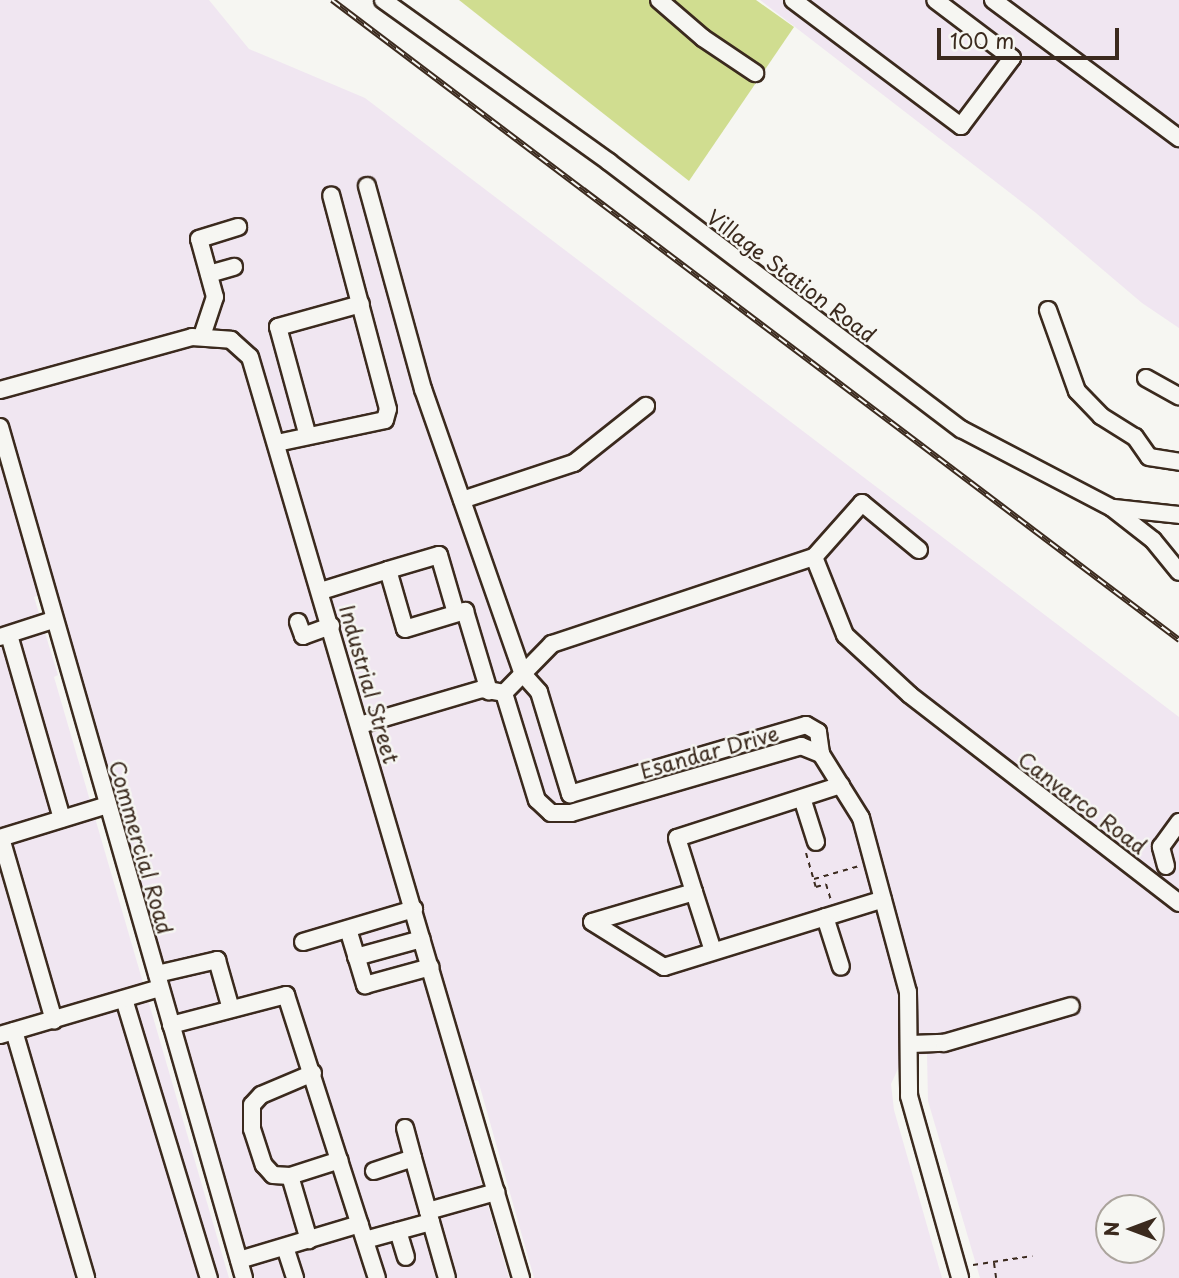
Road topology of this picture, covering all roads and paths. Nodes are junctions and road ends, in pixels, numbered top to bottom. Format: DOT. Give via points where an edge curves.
graph roads {
  1 [pos="383,0"];
  2 [pos="793,0"];
  3 [pos="936,0"];
  4 [pos="993,0"];
  5 [pos="666,3"];
  6 [pos="755,73"];
  7 [pos="1179,138"];
  8 [pos="367,186"];
  9 [pos="331,195"];
  10 [pos="238,227"];
  11 [pos="234,267"];
  12 [pos="209,274"];
  13 [pos="361,304"];
  14 [pos="1048,310"];
  15 [pos="202,336"];
  16 [pos="1146,378"];
  17 [pos="0,390"];
  18 [pos="1179,396"];
  19 [pos="646,406"];
  20 [pos="0,427"];
  21 [pos="307,433"];
  22 [pos="277,443"];
  23 [pos="1179,462"];
  24 [pos="462,500"];
  25 [pos="1112,508"];
  26 [pos="1179,515"];
  27 [pos="919,550"];
  28 [pos="814,557"];
  29 [pos="388,570"];
  30 [pos="1179,572"];
  31 [pos="321,591"];
  32 [pos="456,613"];
  33 [pos="53,620"];
  34 [pos="299,622"];
  35 [pos="331,626"];
  36 [pos="4,636"];
  37 [pos="523,674"];
  38 [pos="497,692"];
  39 [pos="360,725"];
  40 [pos="821,754"];
  41 [pos="841,785"];
  42 [pos="802,798"];
  43 [pos="108,804"];
  44 [pos="62,819"];
  45 [pos="1179,822"];
  46 [pos="0,838"];
  47 [pos="810,843"];
  48 [pos="873,862"];
  49 [pos="1172,870"];
  50 [pos="814,879"];
  51 [pos="1154,882"];
  52 [pos="694,892"];
  53 [pos="883,899"];
  54 [pos="831,900"];
  55 [pos="1179,903"];
  56 [pos="414,909"];
  57 [pos="825,917"];
  58 [pos="348,929"];
  59 [pos="422,939"];
  60 [pos="303,942"];
  61 [pos="713,951"];
  62 [pos="356,957"];
  63 [pos="431,967"];
  64 [pos="841,967"];
  65 [pos="159,981"];
  66 [pos="124,999"];
  67 [pos="1071,1006"];
  68 [pos="231,1009"];
  69 [pos="54,1020"];
  70 [pos="171,1025"];
  71 [pos="7,1033"];
  72 [pos="911,1044"];
  73 [pos="313,1073"];
  74 [pos="405,1128"];
  75 [pos="413,1158"];
  76 [pos="340,1160"];
  77 [pos="374,1171"];
  78 [pos="290,1176"];
  79 [pos="496,1192"];
  80 [pos="430,1217"];
  81 [pos="398,1231"];
  82 [pos="362,1232"];
  83 [pos="309,1240"];
  84 [pos="285,1247"];
  85 [pos="1032,1256"];
  86 [pos="406,1257"];
  87 [pos="239,1261"];
  88 [pos="994,1262"];
  89 [pos="973,1265"];
  90 [pos="86,1278"];
  91 [pos="209,1278"];
  92 [pos="244,1278"];
  93 [pos="295,1278"];
  94 [pos="377,1278"];
  95 [pos="447,1278"];
  96 [pos="521,1278"];
  97 [pos="960,1278"];
  98 [pos="996,1278"];
  1 -- 25 [label="street, Village Station Road" via="609,162 961,429"];
  2 -- 3 [label="street" via="961,126 1012,58"];
  4 -- 7 [label="street"];
  5 -- 6 [label="street"];
  8 -- 24 [label="street" via="423,389"];
  9 -- 13 [label="street"];
  10 -- 12 [label="street" via="199,239"];
  11 -- 12 [label="street"];
  12 -- 15 [label="street" via="215,297"];
  13 -- 21 [label="street" via="278,327"];
  13 -- 21 [label="street" via="388,409 385,420"];
  14 -- 23 [label="street" via="1077,391 1101,416 1134,437 1149,457"];
  15 -- 17 [label="street, Industrial Street"];
  15 -- 22 [label="street, Industrial Street" via="231,340 250,356"];
  16 -- 18 [label="street"];
  19 -- 24 [label="street" via="574,463"];
  20 -- 33 [label="street, Commercial Road"];
  21 -- 22 [label="street"];
  22 -- 31 [label="street, Industrial Street"];
  24 -- 37 [label="street"];
  25 -- 26 [label="street"];
  25 -- 30 [label="street, Village Station Road" via="1153,540"];
  27 -- 28 [label="street" via="862,503"];
  28 -- 37 [label="street" via="552,644"];
  28 -- 51 [label="street, Canvarco Road" via="845,635 910,695"];
  29 -- 31 [label="street"];
  29 -- 32 [label="street" via="439,555"];
  29 -- 32 [label="street" via="405,629"];
  31 -- 35 [label="street, Industrial Street"];
  32 -- 38 [label="street" via="465,611"];
  33 -- 36 [label="street"];
  33 -- 43 [label="street, Commercial Road"];
  34 -- 35 [label="street" via="303,636"];
  35 -- 39 [label="street, Industrial Street"];
  36 -- 44 [label="street"];
  37 -- 38 [label="street"];
  37 -- 40 [label="street" via="539,692 570,794 806,725 818,732"];
  38 -- 39 [label="street"];
  38 -- 40 [label="street, Esandar Drive" via="537,800 551,813 571,813 801,746"];
  39 -- 56 [label="street, Industrial Street"];
  40 -- 41 [label="street"];
  41 -- 42 [label="street"];
  41 -- 48 [label="street" via="861,818"];
  42 -- 47 [label="street"];
  42 -- 52 [label="street" via="677,838"];
  43 -- 44 [label="street"];
  43 -- 65 [label="street, Commercial Road"];
  44 -- 46 [label="street"];
  45 -- 49 [label="street" via="1161,847"];
  46 -- 69 [label="street"];
  47 -- 50 [label="path"];
  48 -- 50 [label="path"];
  48 -- 53 [label="street"];
  49 -- 51 [label="street"];
  50 -- 54 [label="path" via="816,887 826,884"];
  51 -- 55 [label="street, Canvarco Road"];
  52 -- 61 [label="street"];
  52 -- 61 [label="street" via="592,922 664,967"];
  53 -- 57 [label="street"];
  53 -- 72 [label="street" via="908,992"];
  56 -- 58 [label="street"];
  56 -- 59 [label="street, Industrial Street"];
  57 -- 61 [label="street"];
  57 -- 64 [label="street"];
  58 -- 60 [label="street"];
  58 -- 62 [label="street"];
  59 -- 62 [label="street"];
  59 -- 63 [label="street, Industrial Street"];
  62 -- 63 [label="street" via="365,985"];
  63 -- 79 [label="street, Industrial Street"];
  65 -- 66 [label="street"];
  65 -- 68 [label="street" via="217,960"];
  65 -- 70 [label="street, Commercial Road"];
  66 -- 69 [label="street"];
  66 -- 91 [label="street"];
  67 -- 72 [label="street" via="944,1043"];
  68 -- 70 [label="street"];
  68 -- 73 [label="street" via="286,995"];
  69 -- 71 [label="street"];
  70 -- 87 [label="street, Commercial Road"];
  71 -- 90 [label="street"];
  72 -- 97 [label="street" via="912,1111"];
  73 -- 76 [label="street"];
  73 -- 78 [label="street" via="276,1086 252,1105 253,1129 264,1165 273,1175"];
  74 -- 75 [label="street"];
  75 -- 77 [label="street"];
  75 -- 80 [label="street"];
  76 -- 78 [label="street"];
  76 -- 82 [label="street"];
  78 -- 83 [label="street"];
  79 -- 80 [label="street"];
  79 -- 96 [label="street, Industrial Street"];
  80 -- 81 [label="street"];
  80 -- 95 [label="street"];
  81 -- 82 [label="street"];
  81 -- 86 [label="street"];
  82 -- 83 [label="street"];
  82 -- 94 [label="street"];
  83 -- 84 [label="street"];
  84 -- 87 [label="street"];
  84 -- 93 [label="street"];
  85 -- 88 [label="path"];
  87 -- 92 [label="street, Commercial Road"];
  88 -- 89 [label="path"];
  88 -- 98 [label="path"];
}
